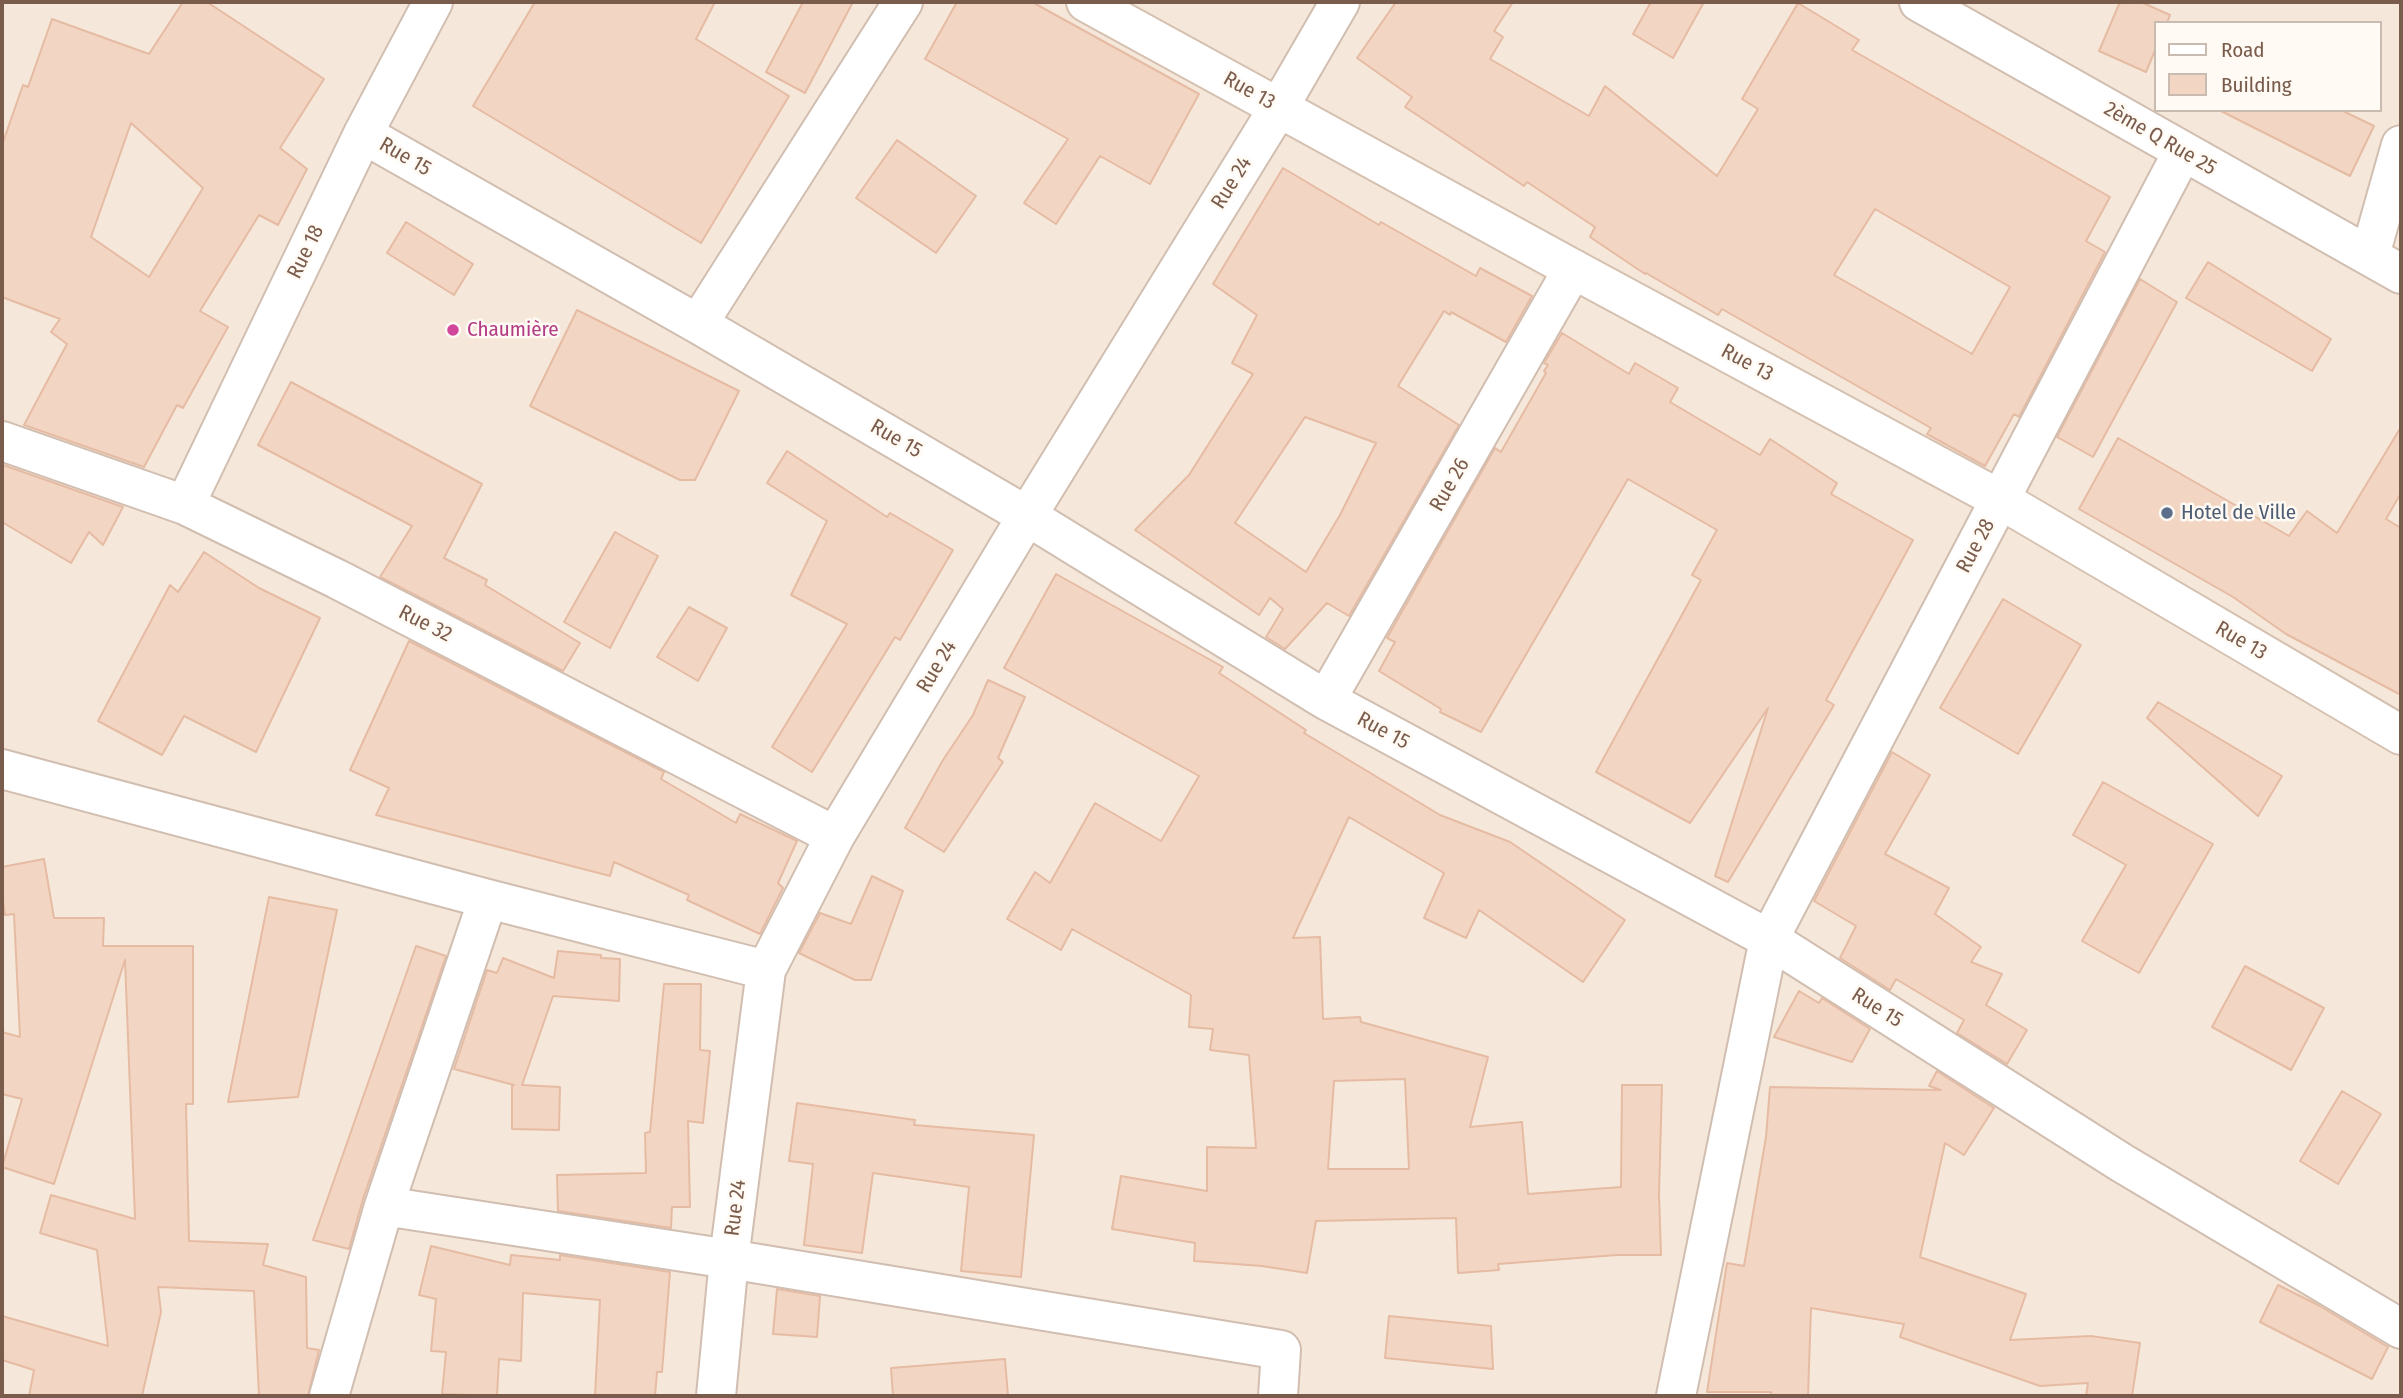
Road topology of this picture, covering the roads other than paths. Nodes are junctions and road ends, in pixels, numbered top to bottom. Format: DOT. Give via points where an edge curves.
graph roads {
  1 [pos="433,2"];
  2 [pos="903,2"];
  3 [pos="1086,2"];
  4 [pos="1340,2"];
  5 [pos="1941,7"];
  6 [pos="1279,107"];
  7 [pos="363,134"];
  8 [pos="2401,145"];
  9 [pos="2182,153"];
  10 [pos="2385,265"];
  11 [pos="1573,269"];
  12 [pos="698,324"];
  13 [pos="2,441"];
  14 [pos="2001,500"];
  15 [pos="186,505"];
  16 [pos="1027,516"];
  17 [pos="1326,701"];
  18 [pos="2401,735"];
  19 [pos="2,769"];
  20 [pos="835,836"];
  21 [pos="488,899"];
  22 [pos="1769,939"];
  23 [pos="766,970"];
  24 [pos="384,1206"];
  25 [pos="729,1259"];
  26 [pos="2401,1329"];
  27 [pos="329,1396"];
  28 [pos="716,1396"];
  29 [pos="1278,1396"];
  30 [pos="1676,1396"];
  1 -- 7 [label="street, Rue 18"];
  2 -- 12 [label="street"];
  3 -- 6 [label="street, Rue 13"];
  4 -- 6 [label="street, Rue 24"];
  5 -- 9 [label="street, 2ème Q Rue 25"];
  6 -- 11 [label="street, Rue 13"];
  6 -- 16 [label="street, Rue 24"];
  7 -- 12 [label="street, Rue 15"];
  7 -- 15 [label="street, Rue 18"];
  8 -- 10 [label="street"];
  9 -- 10 [label="street, 2ème Q Rue 25"];
  9 -- 14 [label="street, Rue 28"];
  11 -- 14 [label="street, Rue 13"];
  11 -- 17 [label="street, Rue 26"];
  12 -- 16 [label="street, Rue 15"];
  13 -- 15 [label="street, Rue 32"];
  14 -- 18 [label="street, Rue 13"];
  14 -- 22 [label="street, Rue 28"];
  15 -- 20 [label="street, Rue 32"];
  16 -- 17 [label="street, Rue 15"];
  16 -- 20 [label="street, Rue 24"];
  17 -- 22 [label="street, Rue 15"];
  19 -- 21 [label="street"];
  20 -- 23 [label="street, Rue 24"];
  21 -- 23 [label="street"];
  21 -- 24 [label="street"];
  22 -- 26 [label="street, Rue 15" via="2122,1163"];
  22 -- 30 [label="street, Rue 28"];
  23 -- 25 [label="street, Rue 24"];
  24 -- 25 [label="street"];
  24 -- 27 [label="street"];
  25 -- 28 [label="street, Rue 24"];
  25 -- 29 [label="street" via="1281,1350"];
}
